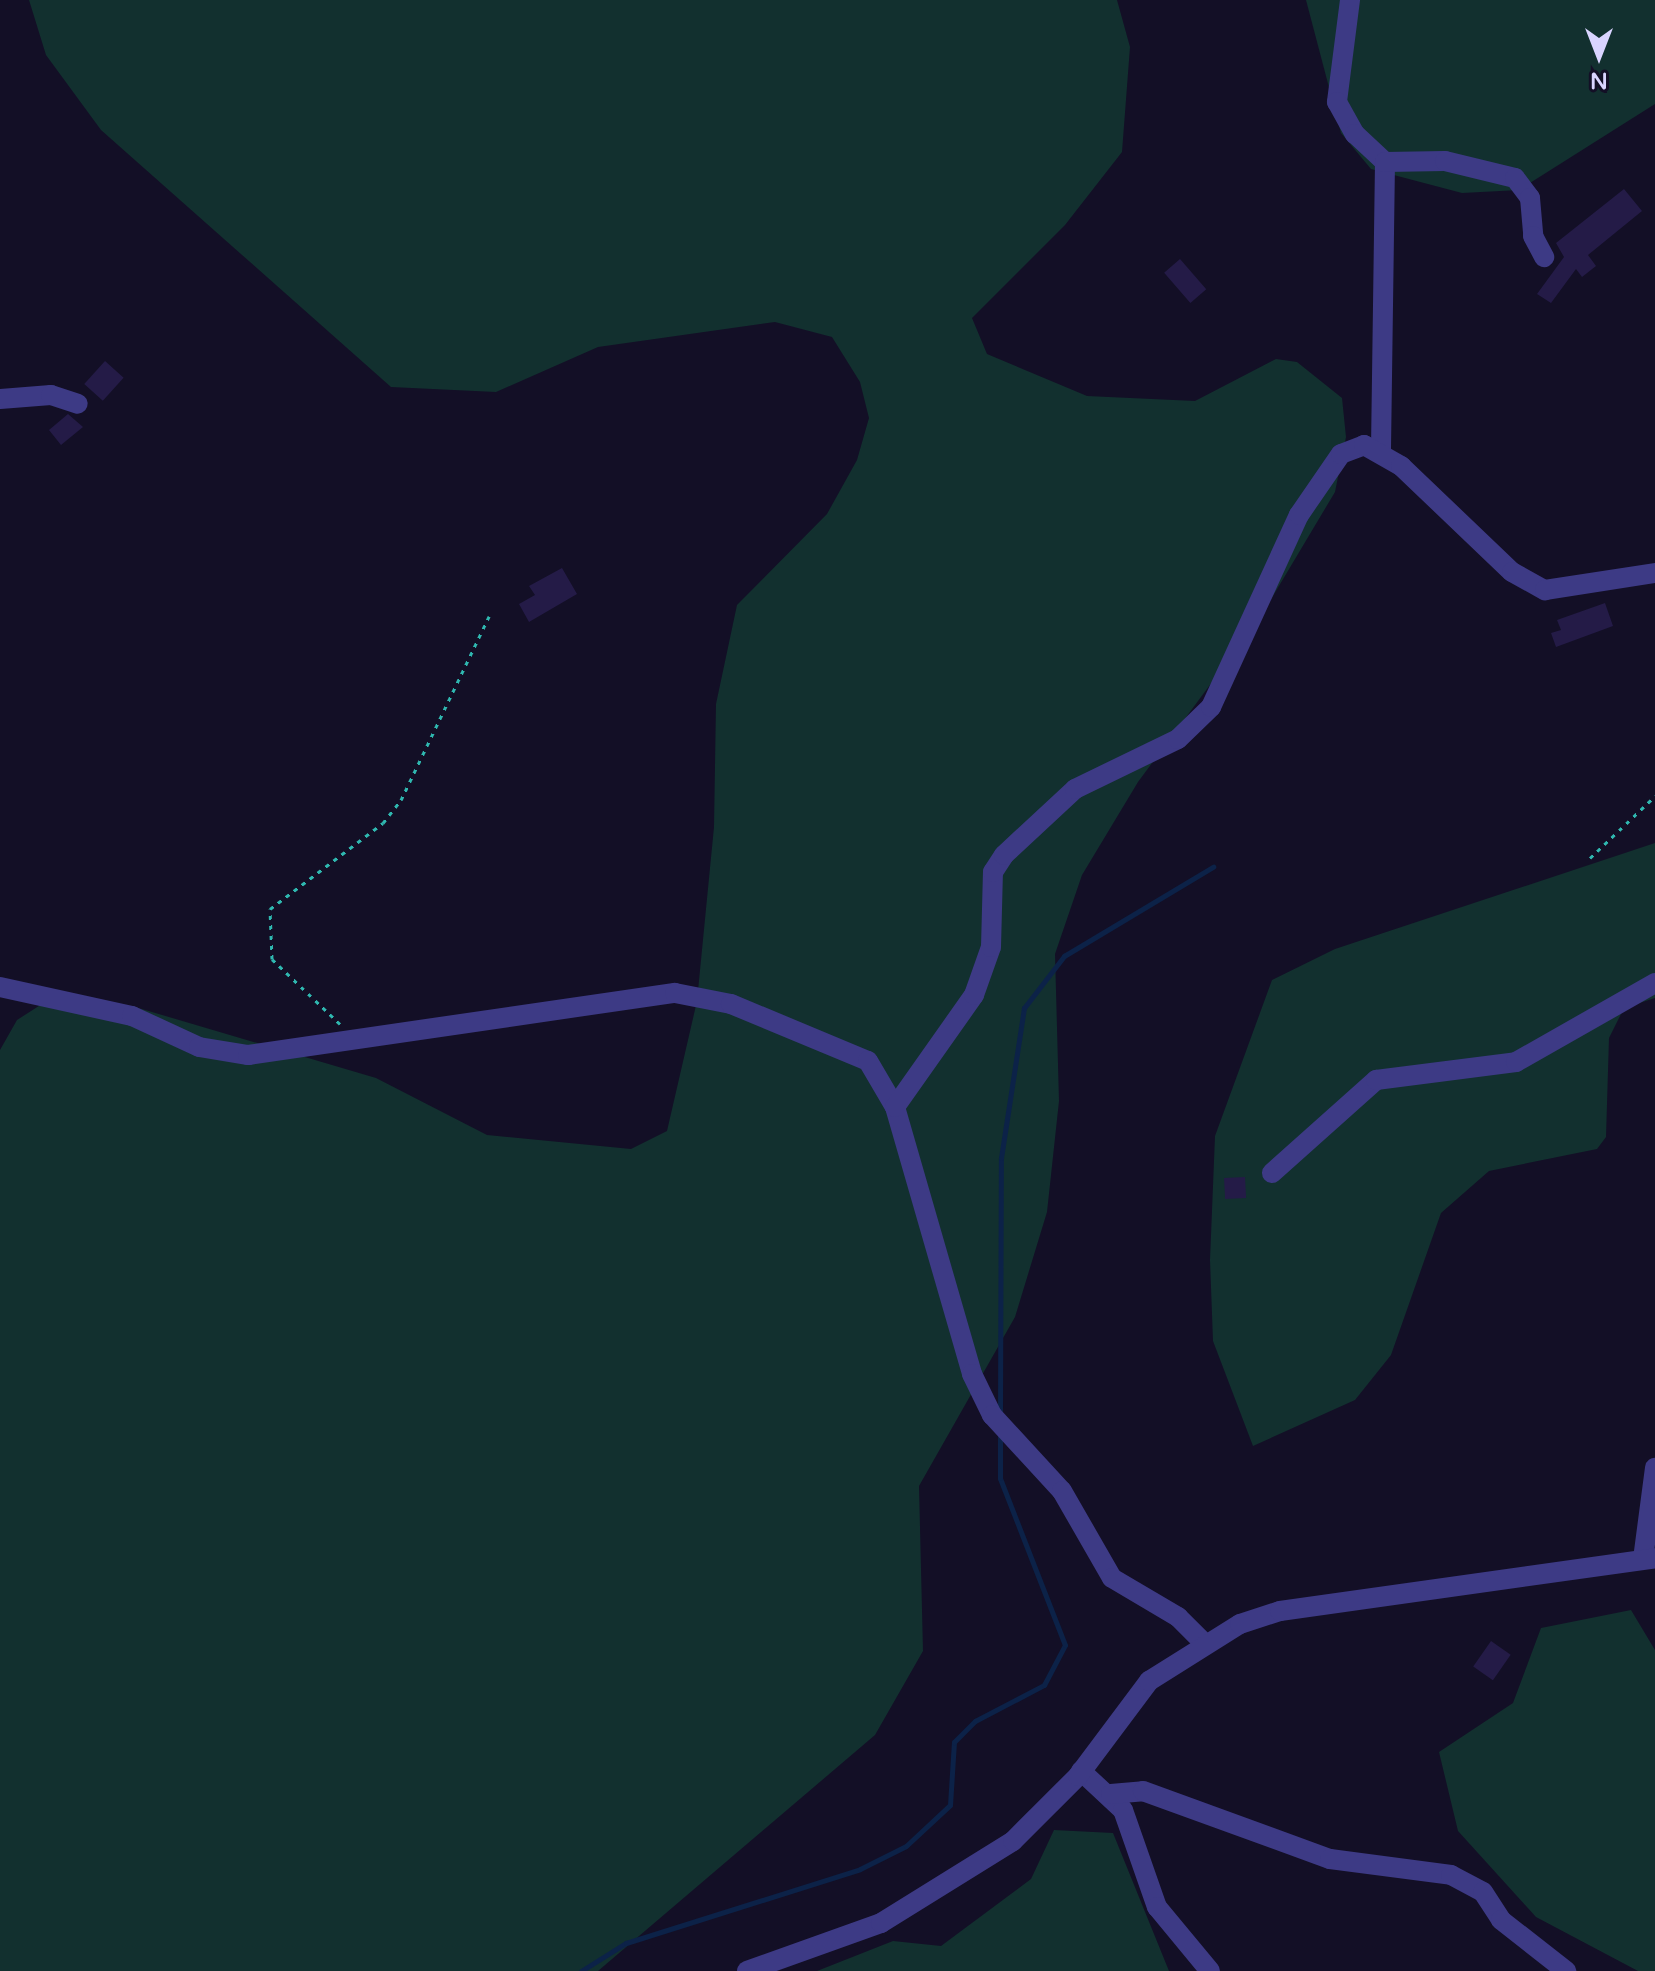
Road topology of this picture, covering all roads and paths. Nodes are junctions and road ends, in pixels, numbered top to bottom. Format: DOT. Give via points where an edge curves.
graph roads {
  1 [pos="1350,0"];
  2 [pos="1385,162"];
  3 [pos="1544,257"];
  4 [pos="0,399"];
  5 [pos="78,404"];
  6 [pos="1381,453"];
  7 [pos="1655,573"];
  8 [pos="489,616"];
  9 [pos="1655,796"];
  10 [pos="1590,858"];
  11 [pos="1655,983"];
  12 [pos="0,987"];
  13 [pos="358,1040"];
  14 [pos="895,1107"];
  15 [pos="1272,1173"];
  16 [pos="1655,1468"];
  17 [pos="1649,1559"];
  18 [pos="1204,1643"];
  19 [pos="1081,1771"];
  20 [pos="1111,1794"];
  21 [pos="747,1971"];
  22 [pos="1210,1971"];
  23 [pos="1566,1971"];
  1 -- 2 [label="street" via="1337,102 1355,134"];
  2 -- 3 [label="street" via="1445,161 1484,176 1515,178 1530,198 1533,236"];
  2 -- 6 [label="street"];
  4 -- 5 [label="street" via="51,395"];
  6 -- 7 [label="street" via="1437,496 1512,572 1545,590"];
  6 -- 14 [label="street" via="1364,445 1331,463 1299,515 1211,707 1194,726 1075,789 1017,838 993,872 991,947 974,995"];
  8 -- 13 [label="path" via="401,800 375,830 270,909 268,946 282,974"];
  9 -- 10 [label="path"];
  11 -- 15 [label="street" via="1516,1062 1376,1080"];
  12 -- 13 [label="street" via="132,1016 227,1055"];
  13 -- 14 [label="street" via="553,1005 675,993 731,1004 847,1050 868,1061"];
  14 -- 18 [label="street" via="972,1374 992,1415 1062,1491 1112,1578 1178,1617"];
  16 -- 17 [label="street"];
  17 -- 18 [label="street" via="1280,1611"];
  18 -- 19 [label="street" via="1149,1681"];
  19 -- 20 [label="street"];
  19 -- 21 [label="street" via="1013,1841 932,1894 812,1953"];
  20 -- 22 [label="street" via="1129,1823 1168,1926"];
  20 -- 23 [label="street" via="1160,1796 1330,1859 1451,1875 1483,1892 1501,1920"];
}
